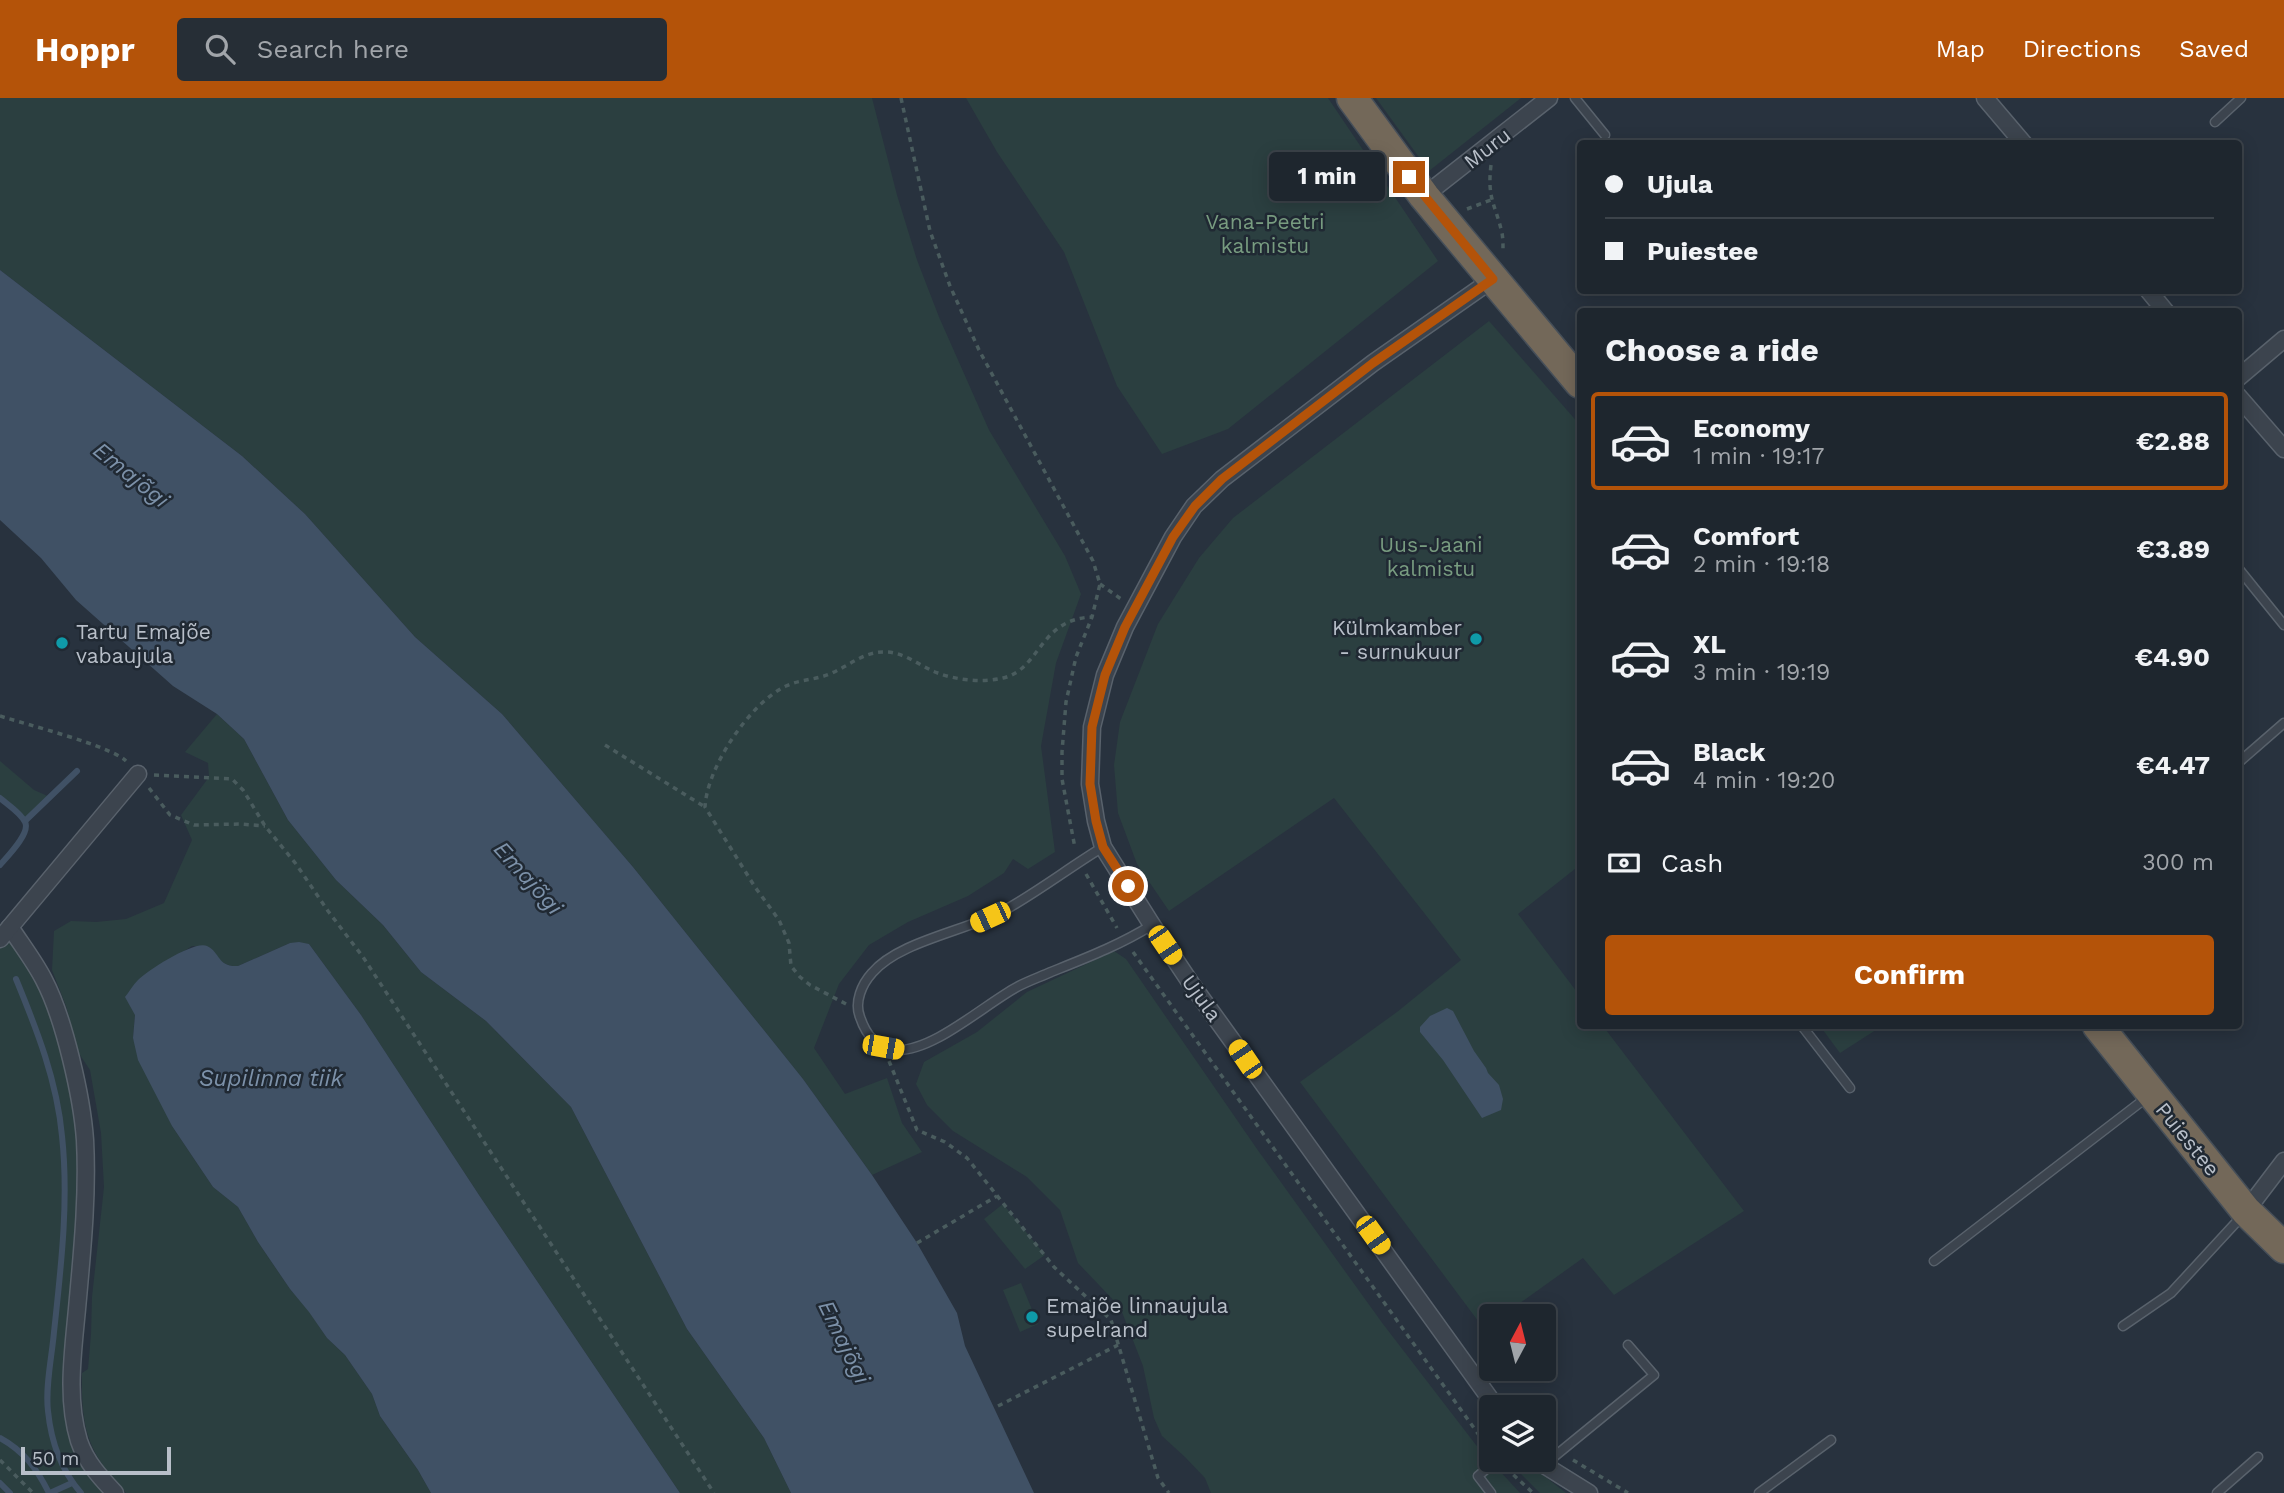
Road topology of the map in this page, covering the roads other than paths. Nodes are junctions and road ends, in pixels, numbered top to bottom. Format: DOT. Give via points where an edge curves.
graph roads {
  1 [pos="1352,98"];
  2 [pos="1549,98"];
  3 [pos="1575,98"];
  4 [pos="1985,98"];
  5 [pos="2241,98"];
  6 [pos="2215,122"];
  7 [pos="1605,135"];
  8 [pos="2021,140"];
  9 [pos="1424,196"];
  10 [pos="1502,269"];
  11 [pos="2151,294"];
  12 [pos="2163,308"];
  13 [pos="2284,339"];
  14 [pos="2242,375"];
  15 [pos="1577,379"];
  16 [pos="2242,401"];
  17 [pos="2284,449"];
  18 [pos="2242,573"];
  19 [pos="2284,625"];
  20 [pos="2284,723"];
  21 [pos="2242,760"];
  22 [pos="138,774"];
  23 [pos="1103,847"];
  24 [pos="1152,925"];
  25 [pos="5,933"];
  26 [pos="1804,1029"];
  27 [pos="2100,1029"];
  28 [pos="1850,1088"];
  29 [pos="2151,1094"];
  30 [pos="2284,1161"];
  31 [pos="2246,1211"];
  32 [pos="2284,1248"];
  33 [pos="1934,1261"];
  34 [pos="2123,1326"];
  35 [pos="1628,1345"];
  36 [pos="1487,1395"];
  37 [pos="1831,1440"];
  38 [pos="1556,1454"];
  39 [pos="2258,1457"];
  40 [pos="1556,1471"];
  41 [pos="1483,1472"];
  42 [pos="115,1493"];
  43 [pos="1491,1493"];
  44 [pos="1589,1493"];
  45 [pos="1759,1493"];
  46 [pos="2217,1493"];
  1 -- 9 [label="highway"];
  2 -- 9 [label="street, Muru"];
  3 -- 7 [label="lane"];
  4 -- 8 [label="street"];
  5 -- 6 [label="lane"];
  9 -- 10 [label="highway"];
  10 -- 15 [label="highway"];
  10 -- 23 [label="street, Ujula" via="1222,479 1173,537 1125,627 1105,675 1092,727 1090,784"];
  11 -- 12 [label="street"];
  13 -- 14 [label="street"];
  16 -- 17 [label="street"];
  18 -- 19 [label="lane"];
  20 -- 21 [label="lane"];
  22 -- 25 [label="street"];
  23 -- 24 [label="street, Ujula"];
  23 -- 24 [label="lane" via="1004,910 894,955 872,972 859,997 858,1011 871,1039 898,1050 917,1047 1017,987 1126,941"];
  24 -- 36 [label="street, Ujula"];
  25 -- 42 [label="street" via="44,981 74,1074 85,1139 84,1232 72,1402 79,1441 89,1464"];
  26 -- 28 [label="lane"];
  27 -- 29 [label="highway, Puiestee"];
  29 -- 31 [label="highway, Puiestee"];
  29 -- 33 [label="lane"];
  30 -- 31 [label="street"];
  31 -- 32 [label="highway, Puiestee"];
  31 -- 34 [label="lane" via="2171,1293"];
  35 -- 38 [label="lane" via="1654,1375"];
  37 -- 45 [label="lane"];
  39 -- 46 [label="lane"];
  40 -- 44 [label="street"];
  41 -- 43 [label="lane" via="1478,1476"];
}
